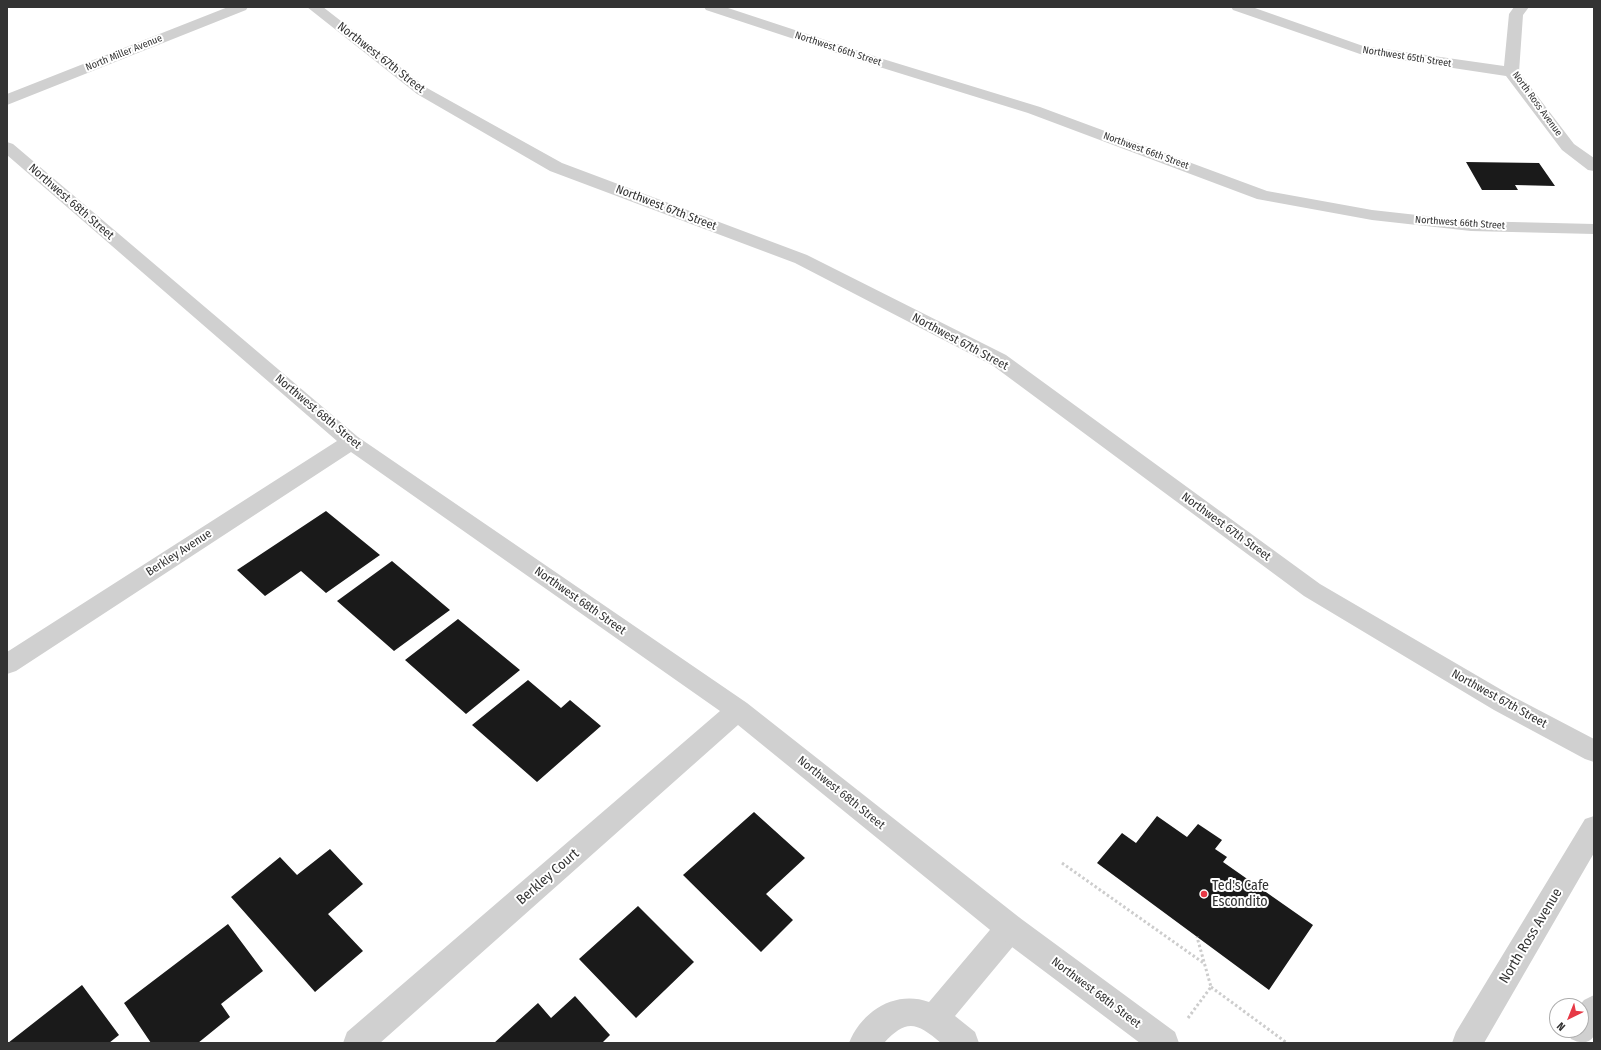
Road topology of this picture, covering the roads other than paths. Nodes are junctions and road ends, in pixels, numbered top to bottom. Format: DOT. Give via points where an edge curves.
graph roads {
  1 [pos="241,7"];
  2 [pos="314,7"];
  3 [pos="711,7"];
  4 [pos="1238,7"];
  5 [pos="1522,7"];
  6 [pos="1511,72"];
  7 [pos="7,100"];
  8 [pos="7,147"];
  9 [pos="1594,166"];
  10 [pos="1594,229"];
  11 [pos="351,442"];
  12 [pos="7,664"];
  13 [pos="738,710"];
  14 [pos="1594,751"];
  15 [pos="1594,828"];
  16 [pos="1010,928"];
  17 [pos="934,1018"];
  18 [pos="358,1043"];
  19 [pos="864,1043"];
  20 [pos="964,1043"];
  21 [pos="1164,1043"];
  22 [pos="1467,1043"];
  1 -- 7 [label="street, North Miller Avenue"];
  2 -- 14 [label="street, Northwest 67th Street" via="422,91 556,167 801,259 999,360 1312,590 1503,703"];
  3 -- 10 [label="street, Northwest 66th Street" via="1034,110 1263,195 1372,215 1471,226"];
  4 -- 6 [label="street, Northwest 65th Street" via="1360,50"];
  5 -- 6 [label="street, North Ross Avenue" via="1516,14"];
  6 -- 9 [label="street, North Ross Avenue" via="1568,147"];
  8 -- 11 [label="street, Northwest 68th Street"];
  11 -- 12 [label="street, Berkley Avenue"];
  11 -- 13 [label="street, Northwest 68th Street"];
  13 -- 16 [label="street, Northwest 68th Street"];
  13 -- 18 [label="street, Berkley Court"];
  15 -- 22 [label="street, North Ross Avenue"];
  16 -- 17 [label="street"];
  16 -- 21 [label="street, Northwest 68th Street"];
  17 -- 19 [label="street" via="919,1011 904,1011 878,1026"];
  17 -- 20 [label="street"];
}
